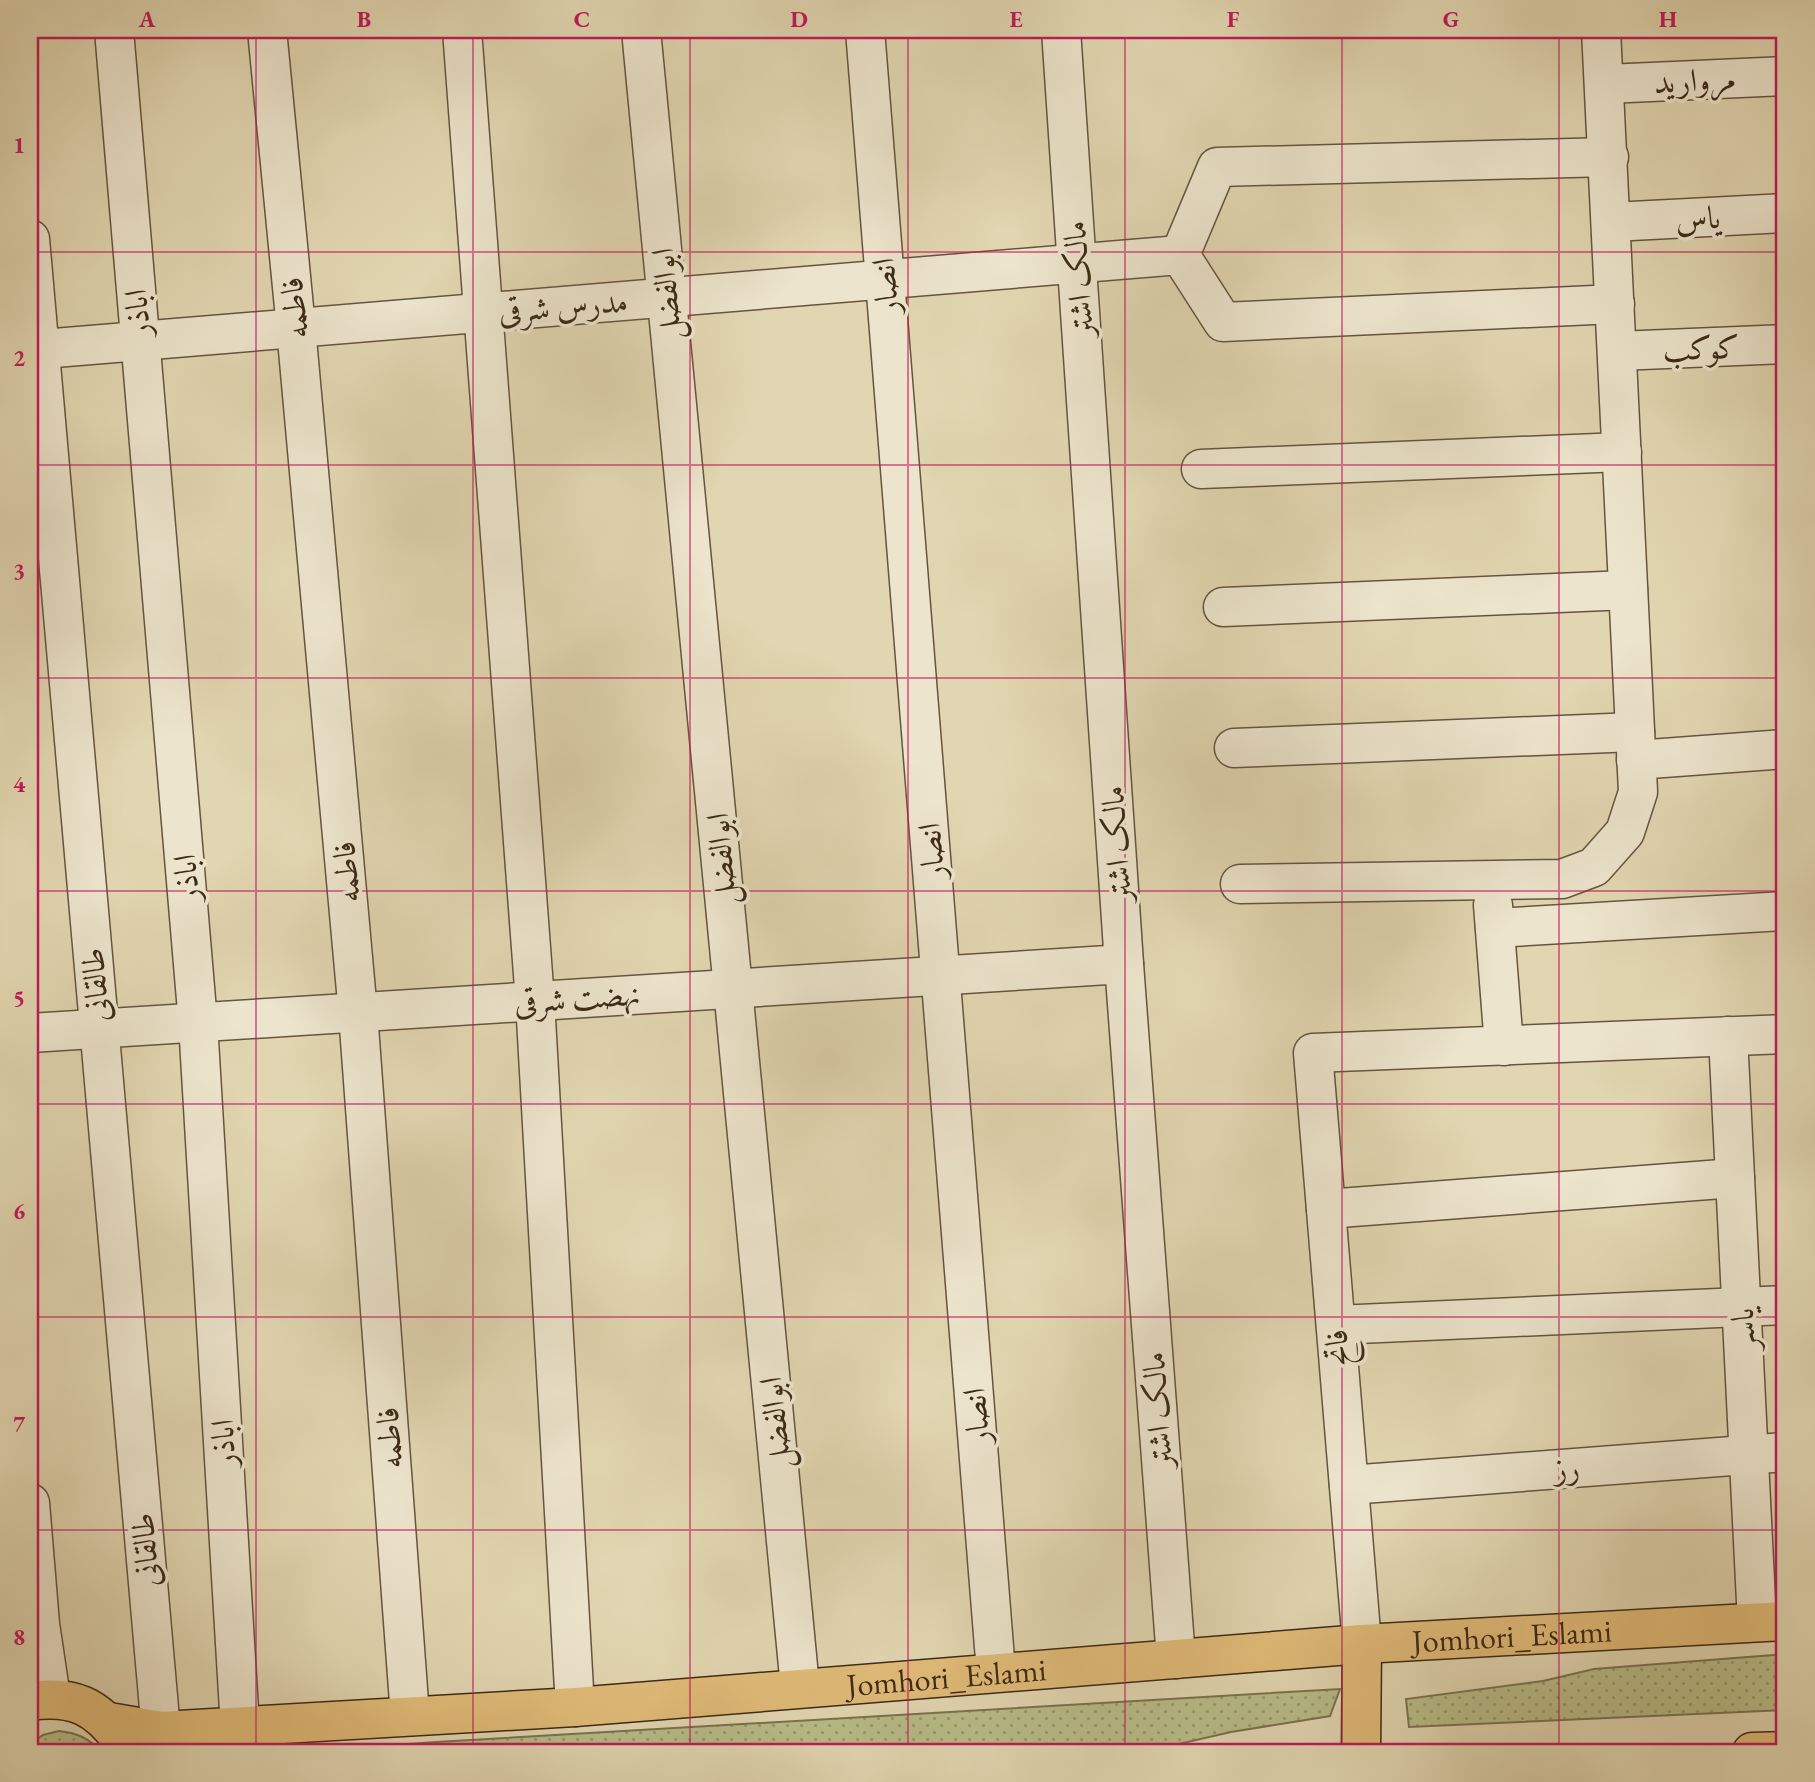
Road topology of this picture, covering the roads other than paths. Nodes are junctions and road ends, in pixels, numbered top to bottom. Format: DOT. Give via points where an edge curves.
graph roads {
  1 [pos="114,30"];
  2 [pos="267,30"];
  3 [pos="462,30"];
  4 [pos="641,30"];
  5 [pos="865,30"];
  6 [pos="1061,30"];
  7 [pos="1601,30"];
  8 [pos="1785,76"];
  9 [pos="1606,84"];
  10 [pos="1609,157"];
  11 [pos="1785,214"];
  12 [pos="1612,222"];
  13 [pos="30,239"];
  14 [pos="1180,255"];
  15 [pos="1076,264"];
  16 [pos="885,280"];
  17 [pos="667,298"];
  18 [pos="1615,304"];
  19 [pos="484,312"];
  20 [pos="296,328"];
  21 [pos="139,341"];
  22 [pos="1785,344"];
  23 [pos="35,350"];
  24 [pos="1618,351"];
  25 [pos="1622,452"];
  26 [pos="1201,469"];
  27 [pos="1628,590"];
  28 [pos="1223,607"];
  29 [pos="1635,746"];
  30 [pos="1234,748"];
  31 [pos="1785,749"];
  32 [pos="1491,882"];
  33 [pos="1240,884"];
  34 [pos="1785,911"];
  35 [pos="1495,928"];
  36 [pos="1124,964"];
  37 [pos="940,976"];
  38 [pos="733,989"];
  39 [pos="535,1001"];
  40 [pos="358,1013"];
  41 [pos="198,1023"];
  42 [pos="99,1029"];
  43 [pos="30,1033"];
  44 [pos="1785,1034"];
  45 [pos="1728,1037"];
  46 [pos="1504,1045"];
  47 [pos="1735,1178"];
  48 [pos="1326,1209"];
  49 [pos="1785,1305"];
  50 [pos="1742,1307"];
  51 [pos="1336,1325"];
  52 [pos="1767,1453"];
  53 [pos="1349,1485"];
  54 [pos="30,1503"];
  55 [pos="1771,1621"];
  56 [pos="1362,1644"];
  57 [pos="1176,1659"];
  58 [pos="996,1672"];
  59 [pos="800,1688"];
  60 [pos="40,1700"];
  61 [pos="575,1707"];
  62 [pos="410,1716"];
  63 [pos="240,1727"];
  64 [pos="161,1731"];
  65 [pos="118,1737"];
  66 [pos="1785,1751"];
  67 [pos="1361,1752"];
  68 [pos="1752,1752"];
  1 -- 21 [label="street, اباذر"];
  2 -- 20 [label="street, فاطمه"];
  3 -- 19 [label="street"];
  4 -- 17 [label="street, ابوالفضل"];
  5 -- 16 [label="street, انصار"];
  6 -- 15 [label="street, مالک اشتر"];
  7 -- 9 [label="street"];
  8 -- 9 [label="street, مروارید"];
  9 -- 10 [label="street"];
  10 -- 12 [label="street"];
  10 -- 14 [label="street" via="1217,167"];
  11 -- 12 [label="street, یاس"];
  12 -- 18 [label="street"];
  13 -- 23 [label="street, طالقانی"];
  14 -- 15 [label="street, مدرس شرقی"];
  14 -- 18 [label="street" via="1223,322"];
  15 -- 16 [label="street, مدرس شرقی"];
  15 -- 36 [label="street, مالک اشتر"];
  16 -- 17 [label="street, مدرس شرقی"];
  16 -- 37 [label="street, انصار"];
  17 -- 19 [label="street, مدرس شرقی"];
  17 -- 38 [label="street, ابوالفضل"];
  18 -- 24 [label="street"];
  19 -- 20 [label="street, مدرس شرقی"];
  19 -- 39 [label="street"];
  20 -- 21 [label="street, مدرس شرقی"];
  20 -- 40 [label="street, فاطمه"];
  21 -- 23 [label="street, مدرس شرقی"];
  21 -- 41 [label="street, اباذر"];
  22 -- 24 [label="street, کوکب"];
  23 -- 42 [label="street, طالقانی"];
  24 -- 25 [label="street"];
  25 -- 26 [label="street"];
  25 -- 27 [label="street"];
  27 -- 28 [label="street"];
  27 -- 29 [label="street"];
  29 -- 30 [label="street"];
  29 -- 31 [label="street"];
  29 -- 32 [label="street" via="1638,792 1625,832 1594,867 1562,879"];
  32 -- 33 [label="street"];
  32 -- 35 [label="street"];
  34 -- 35 [label="street"];
  35 -- 46 [label="street"];
  36 -- 37 [label="street, نهضت شرقی"];
  36 -- 57 [label="street, مالک اشتر"];
  37 -- 38 [label="street, نهضت شرقی"];
  37 -- 58 [label="street, انصار"];
  38 -- 39 [label="street, نهضت شرقی"];
  38 -- 59 [label="street, ابوالفضل"];
  39 -- 40 [label="street, نهضت شرقی"];
  39 -- 61 [label="street"];
  40 -- 41 [label="street, نهضت شرقی"];
  40 -- 62 [label="street, فاطمه"];
  41 -- 42 [label="street, نهضت شرقی"];
  41 -- 63 [label="street, اباذر"];
  42 -- 43 [label="street, نهضت شرقی"];
  42 -- 64 [label="street, طالقانی"];
  44 -- 45 [label="street"];
  45 -- 46 [label="street"];
  45 -- 47 [label="street, یاسر"];
  46 -- 48 [label="street, فاتح" via="1313,1053"];
  47 -- 48 [label="street"];
  47 -- 50 [label="street, یاسر"];
  48 -- 51 [label="street, فاتح"];
  49 -- 50 [label="street"];
  50 -- 51 [label="street"];
  50 -- 52 [label="street, یاسر"];
  51 -- 53 [label="street, فاتح"];
  52 -- 53 [label="street, رز"];
  52 -- 55 [label="street, یاسر"];
  53 -- 56 [label="street, فاتح"];
  54 -- 60 [label="street" via="40,1624"];
  55 -- 56 [label="main road, Jomhori_Eslami"];
  56 -- 57 [label="main road, Jomhori_Eslami"];
  56 -- 67 [label="main road"];
  57 -- 58 [label="main road, Jomhori_Eslami"];
  58 -- 59 [label="main road, Jomhori_Eslami"];
  59 -- 61 [label="main road, Jomhori_Eslami"];
  60 -- 65 [label="main road" via="71,1700 91,1709"];
  61 -- 62 [label="main road, Jomhori_Eslami"];
  62 -- 63 [label="main road, Jomhori_Eslami"];
  63 -- 64 [label="main road, Jomhori_Eslami"];
  64 -- 65 [label="main road, Jomhori_Eslami"];
  66 -- 68 [label="main road"];
}
